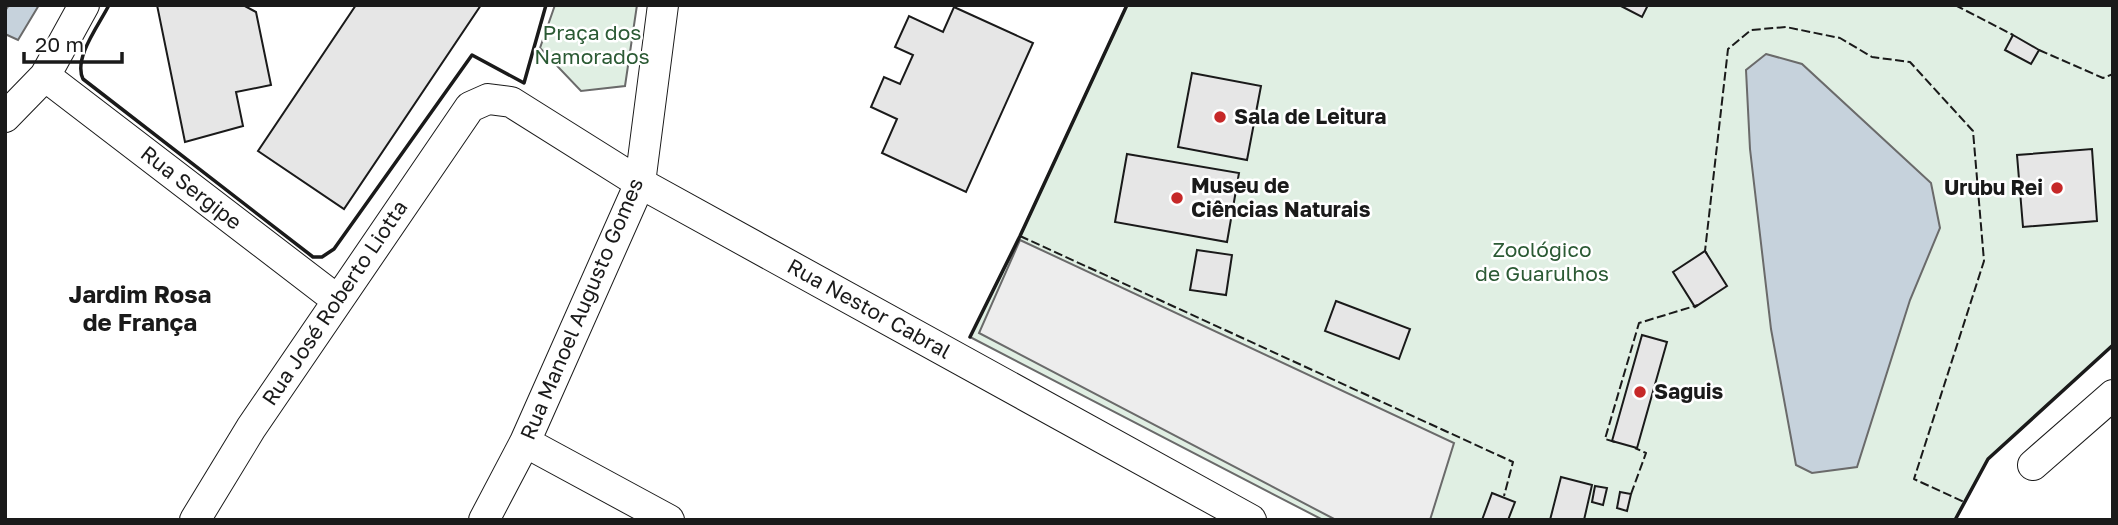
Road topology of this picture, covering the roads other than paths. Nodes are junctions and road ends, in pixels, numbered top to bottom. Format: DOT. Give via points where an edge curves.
graph roads {
  1 [pos="84,5"];
  2 [pos="663,5"];
  3 [pos="45,76"];
  4 [pos="488,99"];
  5 [pos="5,117"];
  6 [pos="640,183"];
  7 [pos="336,299"];
  8 [pos="2113,395"];
  9 [pos="525,442"];
  10 [pos="2033,465"];
  11 [pos="195,520"];
  12 [pos="484,520"];
  13 [pos="669,520"];
  14 [pos="1251,520"];
  1 -- 3 [label="street"];
  2 -- 6 [label="street, Rua Manoel Augusto Gomes"];
  3 -- 5 [label="street"];
  3 -- 7 [label="street, Rua Sergipe"];
  4 -- 6 [label="street, Rua Nestor Cabral" via="511,103"];
  4 -- 7 [label="street, Rua José Roberto Liotta" via="470,107"];
  6 -- 9 [label="street, Rua Manoel Augusto Gomes"];
  6 -- 14 [label="street, Rua Nestor Cabral"];
  7 -- 11 [label="street, Rua José Roberto Liotta"];
  8 -- 10 [label="street"];
  9 -- 12 [label="street, Rua Manoel Augusto Gomes"];
  9 -- 13 [label="street"];
}
